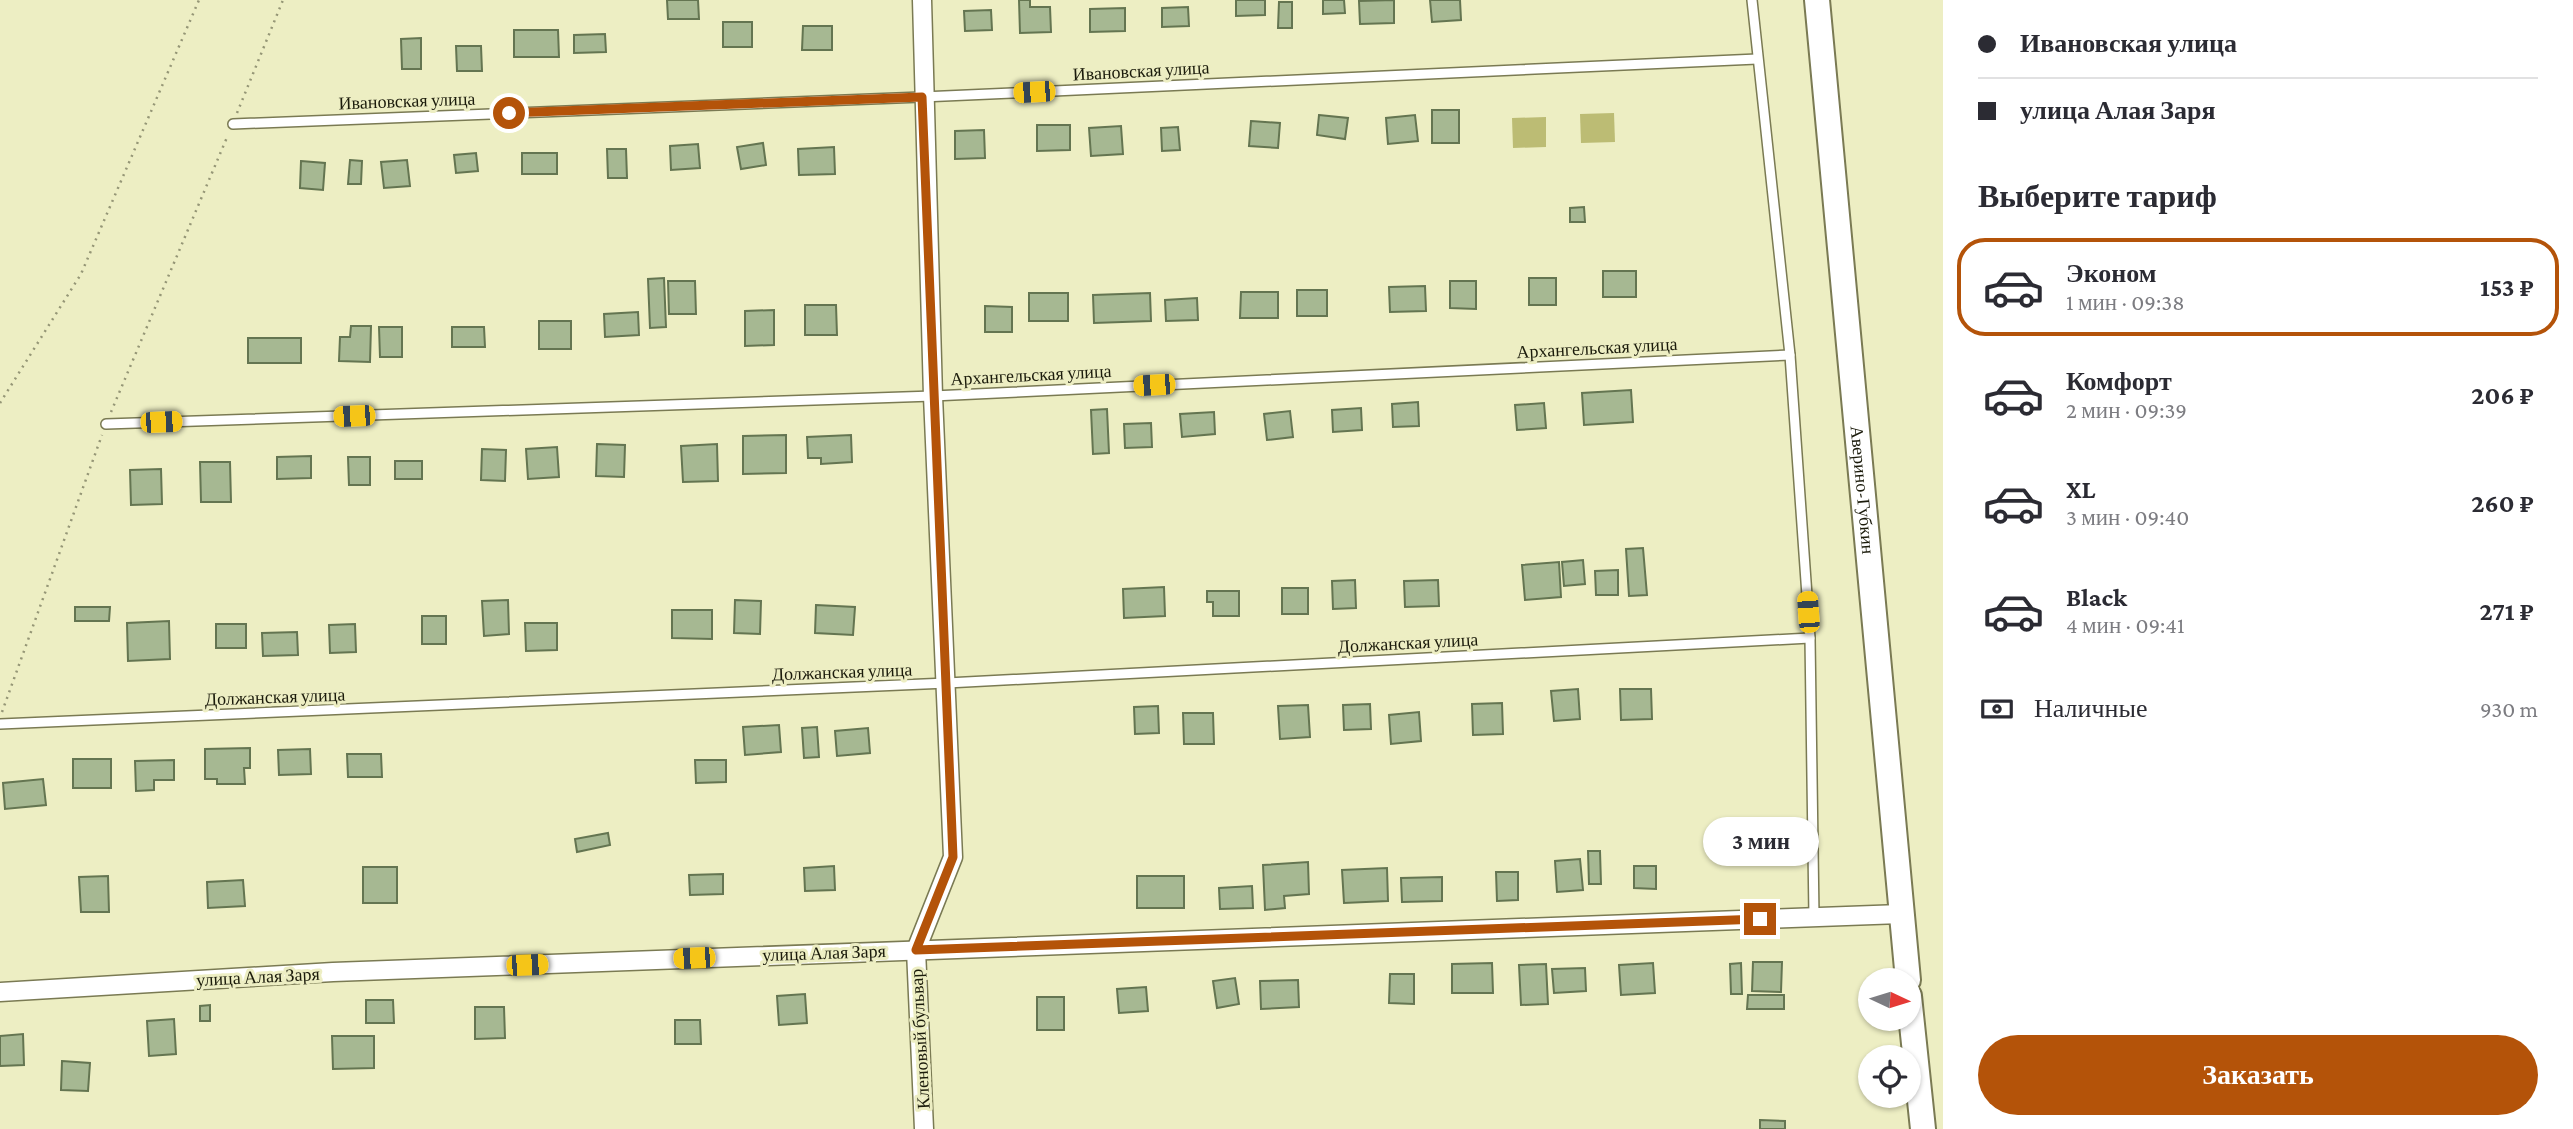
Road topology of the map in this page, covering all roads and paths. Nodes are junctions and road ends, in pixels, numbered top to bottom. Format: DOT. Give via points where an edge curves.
graph roads {
  1 [pos="199,0"];
  2 [pos="283,0"];
  3 [pos="922,0"];
  4 [pos="1752,0"];
  5 [pos="1817,0"];
  6 [pos="1757,59"];
  7 [pos="922,97"];
  8 [pos="233,124"];
  9 [pos="1790,355"];
  10 [pos="933,396"];
  11 [pos="0,403"];
  12 [pos="106,424"];
  13 [pos="1810,638"];
  14 [pos="947,683"];
  15 [pos="0,718"];
  16 [pos="0,724"];
  17 [pos="1901,914"];
  18 [pos="1814,917"];
  19 [pos="916,950"];
  20 [pos="1907,968"];
  21 [pos="0,992"];
  22 [pos="1913,1031"];
  23 [pos="924,1129"];
  24 [pos="1923,1129"];
  1 -- 11 [label="path" via="81,274"];
  2 -- 8 [label="path"];
  3 -- 7 [label="street"];
  4 -- 6 [label="lane"];
  5 -- 17 [label="main road, Аверино-Губкин"];
  6 -- 7 [label="lane, Ивановская улица"];
  6 -- 9 [label="lane"];
  7 -- 8 [label="lane, Ивановская улица"];
  7 -- 10 [label="street"];
  8 -- 12 [label="path"];
  9 -- 10 [label="lane, Архангельская улица"];
  9 -- 13 [label="lane"];
  10 -- 12 [label="lane, Архангельская улица"];
  10 -- 14 [label="street"];
  12 -- 15 [label="path"];
  13 -- 14 [label="lane, Должанская улица"];
  13 -- 18 [label="lane"];
  14 -- 16 [label="lane, Должанская улица"];
  14 -- 19 [label="street" via="953,857"];
  17 -- 18 [label="street, улица Алая Заря"];
  17 -- 20 [label="main road, Аверино-Губкин"];
  18 -- 19 [label="street, улица Алая Заря"];
  19 -- 21 [label="street, улица Алая Заря" via="333,972"];
  19 -- 23 [label="street, Кленовый бульвар"];
  22 -- 24 [label="main road"];
}
